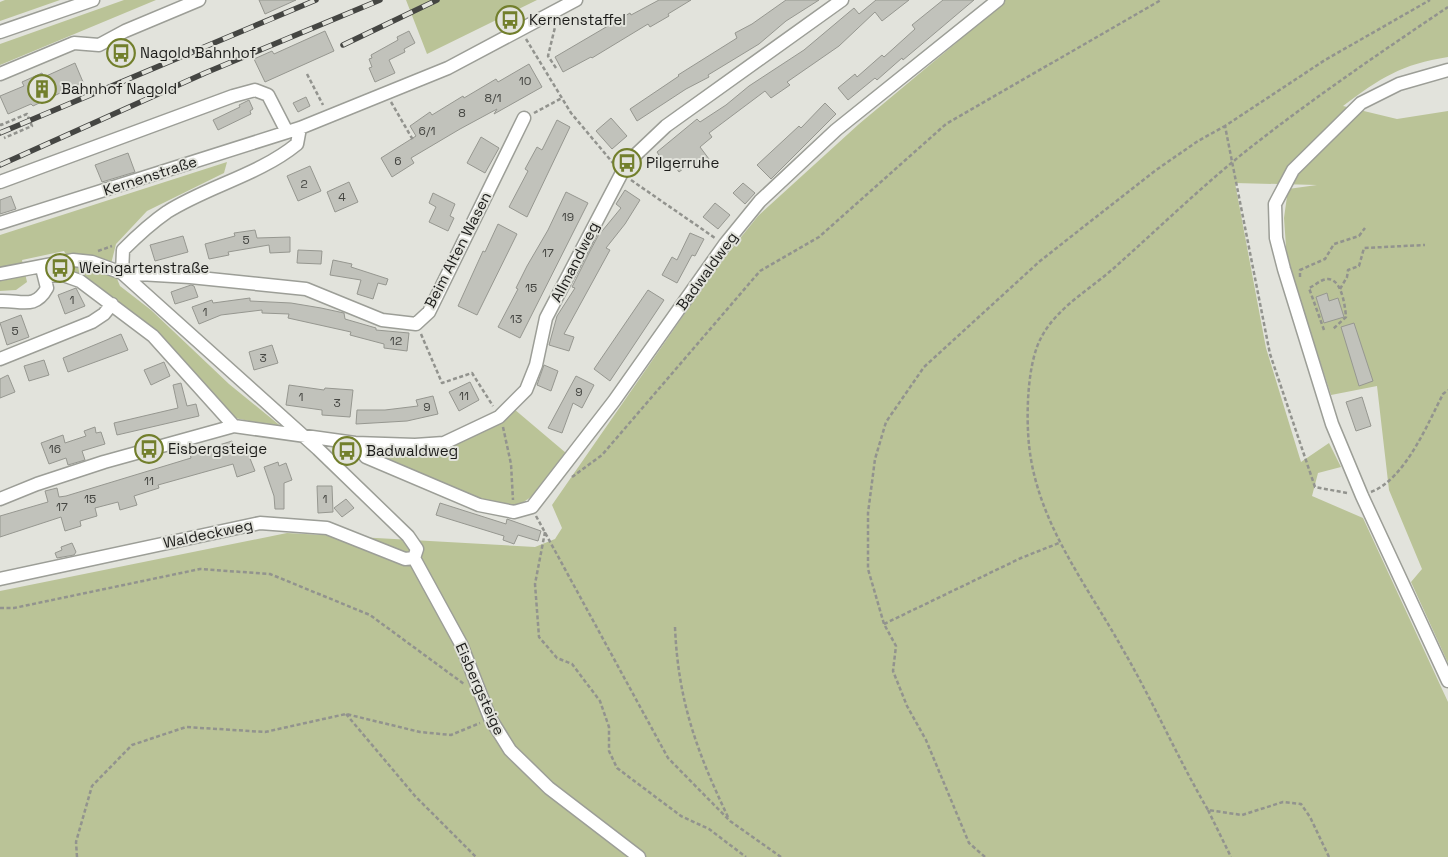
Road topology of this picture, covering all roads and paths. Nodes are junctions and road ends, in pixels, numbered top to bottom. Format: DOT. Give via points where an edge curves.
graph roads {
  1 [pos="93,0"];
  2 [pos="199,0"];
  3 [pos="576,0"];
  4 [pos="842,0"];
  5 [pos="998,0"];
  6 [pos="1161,0"];
  7 [pos="1430,0"];
  8 [pos="1448,7"];
  9 [pos="554,12"];
  10 [pos="520,30"];
  11 [pos="0,32"];
  12 [pos="556,68"];
  13 [pos="1448,70"];
  14 [pos="0,74"];
  15 [pos="307,74"];
  16 [pos="386,92"];
  17 [pos="562,98"];
  18 [pos="324,106"];
  19 [pos="524,118"];
  20 [pos="0,124"];
  21 [pos="1225,126"];
  22 [pos="300,128"];
  23 [pos="287,132"];
  24 [pos="4,138"];
  25 [pos="413,140"];
  26 [pos="1232,163"];
  27 [pos="621,173"];
  28 [pos="0,182"];
  29 [pos="0,223"];
  30 [pos="1365,228"];
  31 [pos="725,244"];
  32 [pos="1425,245"];
  33 [pos="43,271"];
  34 [pos="122,273"];
  35 [pos="0,274"];
  36 [pos="1300,286"];
  37 [pos="1340,290"];
  38 [pos="0,301"];
  39 [pos="112,304"];
  40 [pos="416,324"];
  41 [pos="1333,328"];
  42 [pos="1324,330"];
  43 [pos="0,359"];
  44 [pos="1448,390"];
  45 [pos="499,417"];
  46 [pos="234,426"];
  47 [pos="299,435"];
  48 [pos="355,443"];
  49 [pos="570,478"];
  50 [pos="1362,496"];
  51 [pos="0,499"];
  52 [pos="532,507"];
  53 [pos="514,512"];
  54 [pos="545,532"];
  55 [pos="1059,543"];
  56 [pos="414,558"];
  57 [pos="0,579"];
  58 [pos="0,608"];
  59 [pos="884,624"];
  60 [pos="676,627"];
  61 [pos="1448,681"];
  62 [pos="484,699"];
  63 [pos="346,714"];
  64 [pos="490,718"];
  65 [pos="1208,810"];
  66 [pos="730,821"];
  67 [pos="77,857"];
  68 [pos="476,857"];
  69 [pos="639,857"];
  70 [pos="746,857"];
  71 [pos="781,857"];
  72 [pos="985,857"];
  73 [pos="1231,857"];
  74 [pos="1329,857"];
  1 -- 11 [label="street"];
  2 -- 14 [label="street" via="99,45 74,43"];
  3 -- 9 [label="street, Kernenstraße"];
  4 -- 27 [label="street, Allmandweg" via="666,126 627,163"];
  5 -- 31 [label="street, Badwaldweg" via="836,130 760,201"];
  6 -- 49 [label="path" via="946,124 819,237 760,271 602,455"];
  7 -- 21 [label="path" via="1325,60"];
  8 -- 26 [label="path" via="1310,103"];
  9 -- 10 [label="street, Kernenstraße"];
  9 -- 12 [label="path" via="557,27 548,56"];
  10 -- 16 [label="street, Kernenstraße" via="448,68"];
  10 -- 17 [label="path"];
  13 -- 50 [label="street" via="1399,84 1361,103 1293,170 1275,204 1276,238 1284,270 1332,424"];
  15 -- 18 [label="path"];
  16 -- 22 [label="street, Kernenstraße"];
  16 -- 25 [label="path"];
  17 -- 19 [label="path"];
  17 -- 27 [label="path"];
  19 -- 40 [label="street, Beim Alten Wasen" via="429,312"];
  20 -- 24 [label="path" via="27,114 32,126"];
  21 -- 26 [label="path"];
  21 -- 59 [label="path" via="1156,170 1040,261 924,367 886,422 875,460 868,513 868,569"];
  22 -- 23 [label="street, Kernenstraße"];
  22 -- 34 [label="street" via="297,144 280,158 168,211 143,230 123,250"];
  23 -- 28 [label="street" via="268,95 255,90"];
  23 -- 29 [label="street, Kernenstraße"];
  26 -- 50 [label="path" via="1270,354 1315,487"];
  26 -- 55 [label="path" via="1052,320 1040,339 1032,362 1029,445 1048,519"];
  27 -- 31 [label="path"];
  27 -- 45 [label="street, Allmandweg" via="546,318 536,365 526,390"];
  30 -- 36 [label="path" via="1359,236 1334,244 1325,259 1300,270"];
  31 -- 52 [label="street, Badwaldweg" via="614,401"];
  32 -- 37 [label="path" via="1364,248 1359,266 1348,270"];
  33 -- 34 [label="street, Eisbergsteige" via="73,260 92,262"];
  33 -- 35 [label="street, Eisbergsteige"];
  33 -- 38 [label="street" via="47,288 36,301"];
  33 -- 39 [label="street, Eisbergsteige" via="80,281"];
  34 -- 40 [label="street, Beim Alten Wasen" via="306,289 382,320"];
  34 -- 47 [label="street, Eisbergsteige"];
  37 -- 41 [label="path" via="1346,316"];
  37 -- 42 [label="path" via="1332,279 1324,279 1309,288"];
  39 -- 43 [label="street" via="92,322"];
  39 -- 46 [label="street, Eisbergsteige" via="153,336"];
  40 -- 45 [label="path" via="442,383 472,373"];
  44 -- 50 [label="path" via="1406,461 1382,488"];
  45 -- 48 [label="street, Allmandweg" via="444,443"];
  45 -- 53 [label="path" via="511,464"];
  46 -- 47 [label="street, Allmandweg"];
  46 -- 51 [label="street" via="104,462"];
  47 -- 48 [label="street, Allmandweg"];
  47 -- 56 [label="street, Eisbergsteige" via="318,449 408,536 417,549"];
  48 -- 53 [label="street" via="366,457 479,505"];
  50 -- 61 [label="street"];
  52 -- 53 [label="street"];
  52 -- 54 [label="path"];
  54 -- 66 [label="path" via="668,758"];
  54 -- 70 [label="path" via="535,584 539,637 557,658 572,664 600,701 609,727 609,751 617,768 681,816 709,829"];
  55 -- 59 [label="path"];
  55 -- 65 [label="path" via="1123,649"];
  56 -- 57 [label="street, Waldeckweg" via="405,559 327,528 260,523"];
  56 -- 62 [label="street, Eisbergsteige" via="461,644"];
  58 -- 62 [label="path" via="14,608 200,569 270,574 370,615"];
  59 -- 72 [label="path" via="896,646 893,671 907,706 926,740 969,842"];
  60 -- 66 [label="path" via="676,657 684,705 696,746"];
  62 -- 64 [label="street, Eisbergsteige"];
  63 -- 64 [label="path" via="420,732 451,735"];
  63 -- 67 [label="path" via="265,732 186,727 132,745 92,786 76,842"];
  63 -- 68 [label="path" via="415,796"];
  64 -- 69 [label="street, Eisbergsteige" via="510,750 549,788"];
  65 -- 73 [label="path"];
  65 -- 74 [label="path" via="1242,815 1283,802 1301,804"];
  66 -- 71 [label="path"];
}
